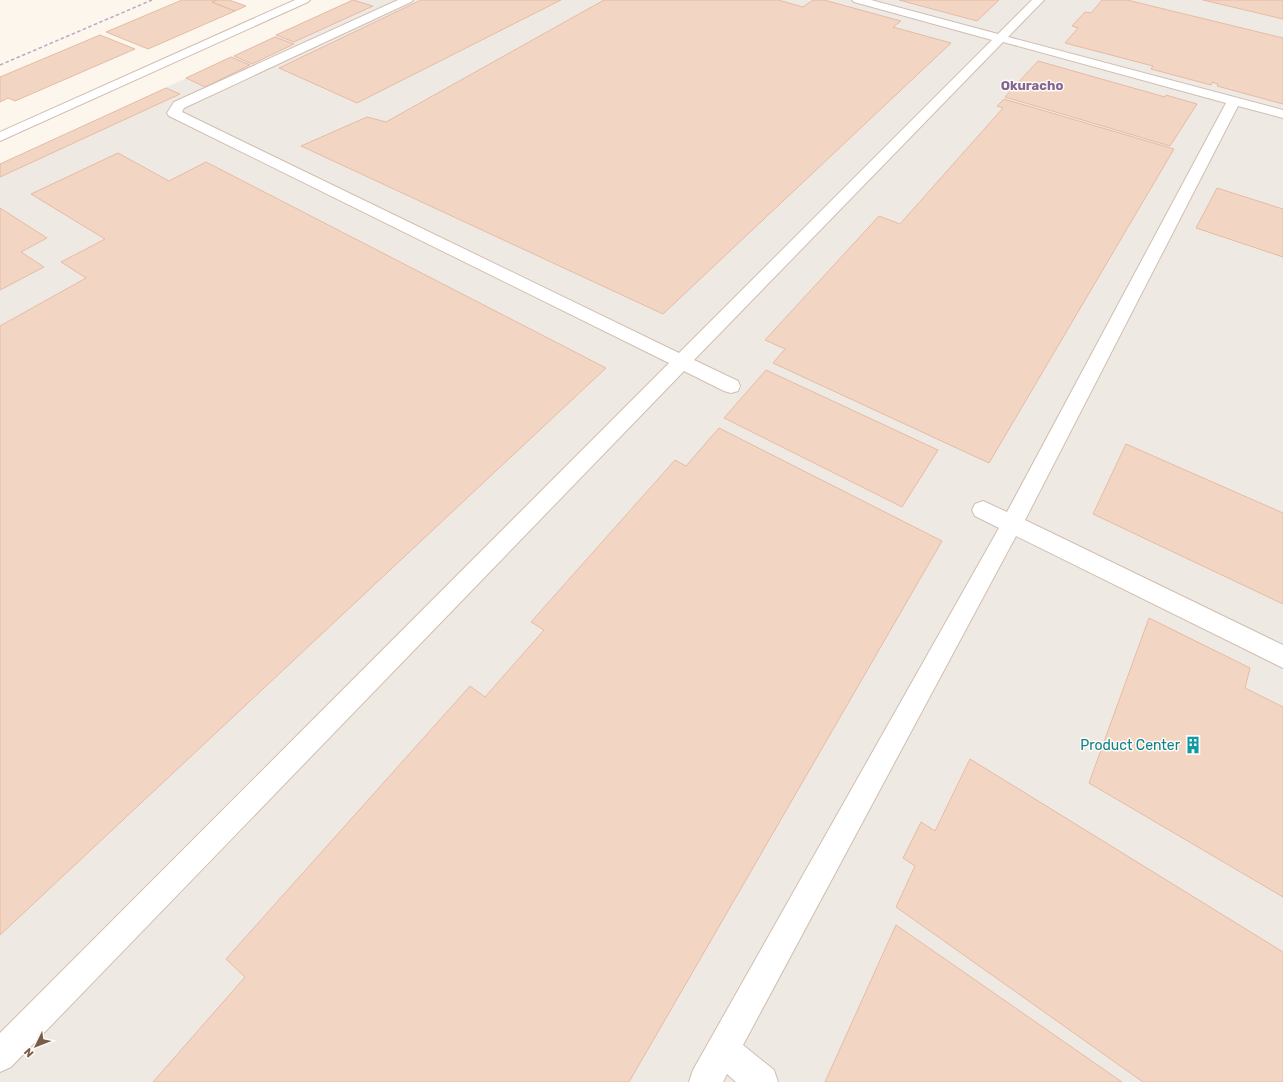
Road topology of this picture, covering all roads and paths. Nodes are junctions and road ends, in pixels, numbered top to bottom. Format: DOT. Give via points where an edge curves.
graph roads {
  1 [pos="304,0"];
  2 [pos="407,0"];
  3 [pos="858,0"];
  4 [pos="1038,0"];
  5 [pos="1001,38"];
  6 [pos="1234,101"];
  7 [pos="1283,114"];
  8 [pos="0,137"];
  9 [pos="680,362"];
  10 [pos="731,386"];
  11 [pos="983,510"];
  12 [pos="1012,524"];
  13 [pos="1283,657"];
  14 [pos="723,1050"];
  15 [pos="0,1056"];
  16 [pos="705,1082"];
  17 [pos="762,1082"];
  1 -- 8 [label="street"];
  2 -- 9 [label="street" via="179,105 174,113"];
  3 -- 5 [label="street"];
  4 -- 5 [label="street"];
  5 -- 6 [label="street"];
  5 -- 9 [label="street"];
  6 -- 7 [label="street"];
  6 -- 12 [label="street"];
  9 -- 10 [label="street"];
  9 -- 15 [label="street"];
  11 -- 12 [label="street"];
  12 -- 13 [label="street"];
  12 -- 14 [label="street"];
  14 -- 16 [label="street"];
  14 -- 17 [label="street"];
}
